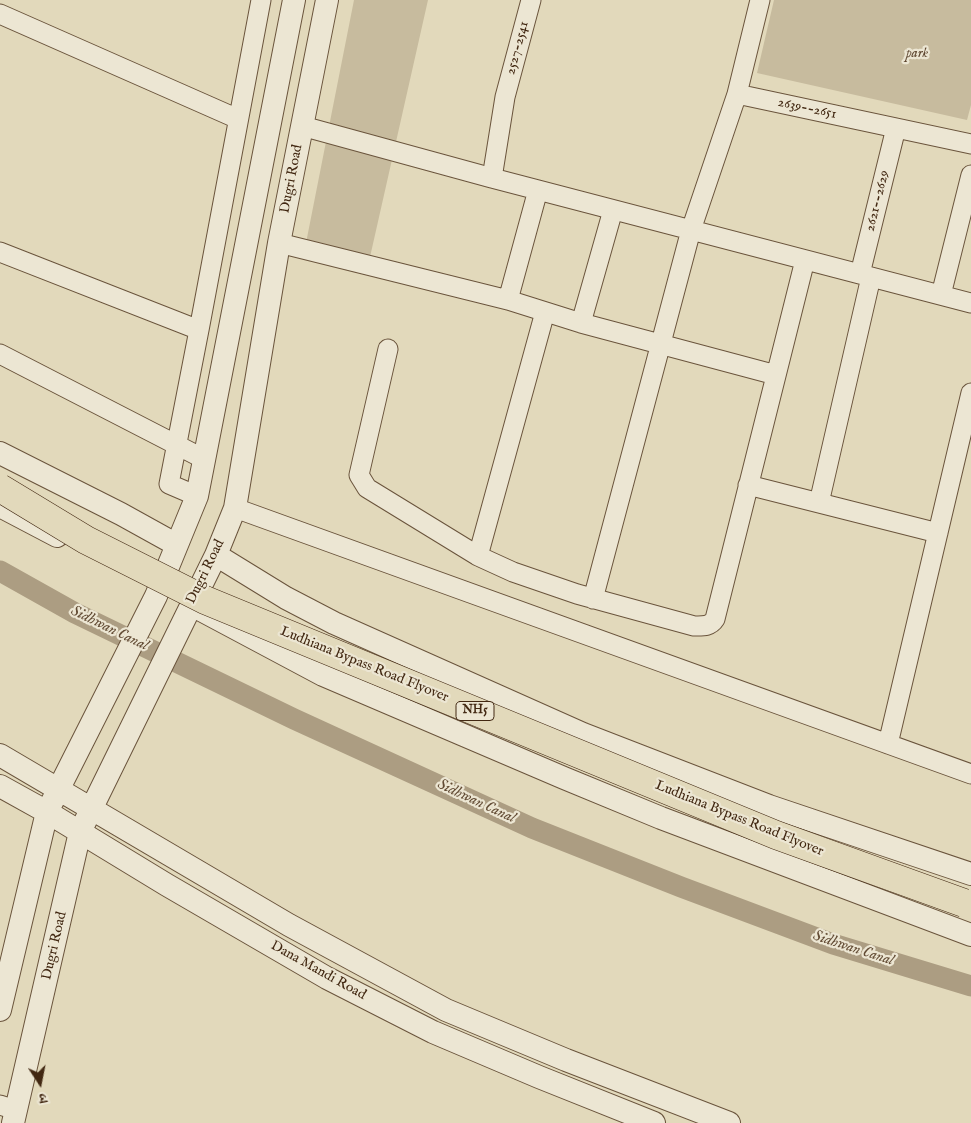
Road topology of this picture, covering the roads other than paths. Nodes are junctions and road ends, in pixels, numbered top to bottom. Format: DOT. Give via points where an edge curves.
graph roads {
  1 [pos="261,0"];
  2 [pos="294,0"];
  3 [pos="327,0"];
  4 [pos="531,0"];
  5 [pos="760,0"];
  6 [pos="0,14"];
  7 [pos="737,94"];
  8 [pos="238,119"];
  9 [pos="302,126"];
  10 [pos="896,128"];
  11 [pos="971,144"];
  12 [pos="971,176"];
  13 [pos="492,178"];
  14 [pos="538,190"];
  15 [pos="613,210"];
  16 [pos="691,230"];
  17 [pos="279,243"];
  18 [pos="0,252"];
  19 [pos="805,260"];
  20 [pos="866,276"];
  21 [pos="941,295"];
  22 [pos="508,300"];
  23 [pos="971,303"];
  24 [pos="545,312"];
  25 [pos="581,323"];
  26 [pos="199,330"];
  27 [pos="660,344"];
  28 [pos="388,349"];
  29 [pos="0,354"];
  30 [pos="776,375"];
  31 [pos="971,393"];
  32 [pos="175,444"];
  33 [pos="0,453"];
  34 [pos="204,459"];
  35 [pos="748,485"];
  36 [pos="0,488"];
  37 [pos="197,496"];
  38 [pos="819,503"];
  39 [pos="0,506"];
  40 [pos="235,508"];
  41 [pos="938,533"];
  42 [pos="177,545"];
  43 [pos="216,555"];
  44 [pos="478,556"];
  45 [pos="158,593"];
  46 [pos="594,598"];
  47 [pos="189,608"];
  48 [pos="888,744"];
  49 [pos="0,755"];
  50 [pos="971,774"];
  51 [pos="0,786"];
  52 [pos="58,788"];
  53 [pos="92,807"];
  54 [pos="47,812"];
  55 [pos="80,832"];
  56 [pos="971,874"];
  57 [pos="964,903"];
  58 [pos="971,935"];
  59 [pos="0,1010"];
  60 [pos="10,1112"];
  61 [pos="654,1123"];
  62 [pos="729,1123"];
  1 -- 8 [label="street"];
  2 -- 34 [label="street"];
  3 -- 9 [label="street, Dugri Road"];
  4 -- 13 [label="street, 2527-2541" via="505,96"];
  5 -- 7 [label="street"];
  6 -- 8 [label="street"];
  7 -- 10 [label="street, 2639--2651"];
  7 -- 16 [label="street"];
  8 -- 26 [label="street"];
  9 -- 13 [label="street"];
  9 -- 17 [label="street, Dugri Road"];
  10 -- 11 [label="street, 2639--2651"];
  10 -- 20 [label="street, 2621--2629"];
  12 -- 21 [label="street"];
  13 -- 14 [label="street"];
  14 -- 15 [label="street"];
  14 -- 22 [label="street"];
  15 -- 16 [label="street"];
  15 -- 25 [label="street"];
  16 -- 19 [label="street"];
  16 -- 27 [label="street"];
  17 -- 22 [label="street"];
  17 -- 40 [label="street, Dugri Road"];
  18 -- 26 [label="street"];
  19 -- 20 [label="street"];
  19 -- 30 [label="street"];
  20 -- 21 [label="street"];
  20 -- 38 [label="street, 2621--2629"];
  21 -- 23 [label="street"];
  22 -- 24 [label="street"];
  24 -- 25 [label="street"];
  24 -- 44 [label="street"];
  25 -- 27 [label="street"];
  26 -- 32 [label="street"];
  27 -- 30 [label="street"];
  27 -- 46 [label="street"];
  28 -- 44 [label="street" via="359,475 375,494"];
  29 -- 32 [label="street"];
  30 -- 35 [label="street"];
  31 -- 41 [label="street"];
  32 -- 34 [label="street"];
  32 -- 37 [label="street" via="168,484"];
  33 -- 42 [label="street"];
  34 -- 37 [label="street"];
  35 -- 38 [label="street"];
  35 -- 46 [label="street" via="712,623 694,626"];
  36 -- 57 [label="highway, Ludhiana Bypass Road Flyover / NH5, bridge" via="86,540 205,600 776,835"];
  37 -- 42 [label="street"];
  38 -- 41 [label="street"];
  39 -- 45 [label="street"];
  40 -- 43 [label="street, Dugri Road"];
  40 -- 48 [label="street"];
  41 -- 48 [label="street"];
  42 -- 45 [label="street"];
  43 -- 47 [label="street, Dugri Road"];
  43 -- 56 [label="street" via="334,623 583,734 769,806"];
  44 -- 46 [label="street" via="513,572"];
  45 -- 47 [label="street"];
  45 -- 52 [label="street"];
  47 -- 53 [label="street, Dugri Road"];
  47 -- 58 [label="street" via="324,675 564,778"];
  48 -- 50 [label="street"];
  49 -- 52 [label="street"];
  51 -- 54 [label="street, Dana Mandi Road"];
  52 -- 53 [label="street"];
  52 -- 54 [label="street"];
  53 -- 55 [label="street, Dugri Road"];
  53 -- 62 [label="street" via="289,925 446,1010"];
  54 -- 55 [label="street, Dana Mandi Road"];
  54 -- 59 [label="street"];
  55 -- 60 [label="street, Dugri Road"];
  55 -- 61 [label="street, Dana Mandi Road" via="327,978 416,1023"];
}
